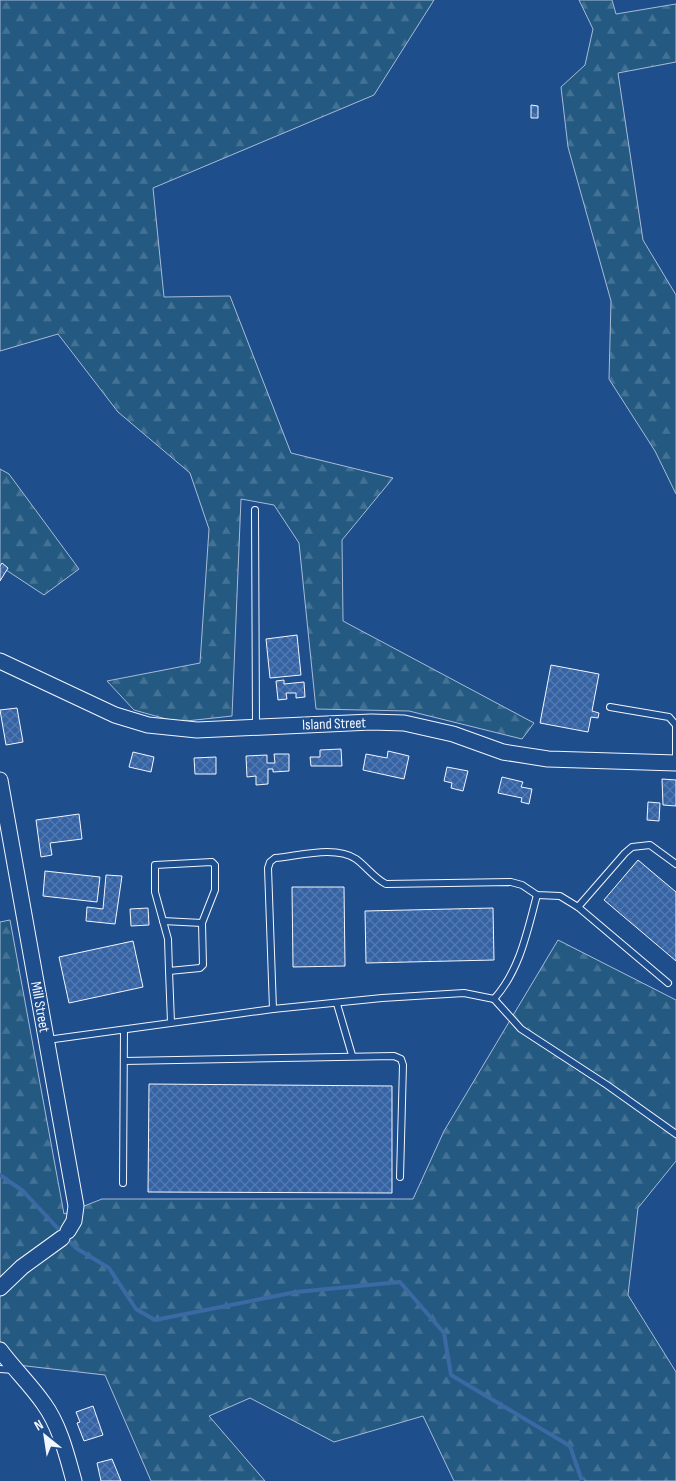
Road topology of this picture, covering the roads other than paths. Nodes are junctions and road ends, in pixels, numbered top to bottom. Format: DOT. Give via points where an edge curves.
graph roads {
  1 [pos="255,510"];
  2 [pos="0,661"];
  3 [pos="610,707"];
  4 [pos="256,728"];
  5 [pos="676,763"];
  6 [pos="0,780"];
  7 [pos="676,864"];
  8 [pos="537,895"];
  9 [pos="578,908"];
  10 [pos="163,921"];
  11 [pos="202,922"];
  12 [pos="169,971"];
  13 [pos="668,982"];
  14 [pos="494,999"];
  15 [pos="337,1004"];
  16 [pos="273,1009"];
  17 [pos="171,1022"];
  18 [pos="124,1030"];
  19 [pos="46,1040"];
  20 [pos="352,1055"];
  21 [pos="124,1061"];
  22 [pos="676,1134"];
  23 [pos="400,1177"];
  24 [pos="123,1183"];
  25 [pos="0,1288"];
  26 [pos="0,1350"];
  27 [pos="7,1370"];
  28 [pos="74,1481"];
  1 -- 4 [label="lane"];
  2 -- 4 [label="street, Island Street" via="115,714 148,725 197,730"];
  3 -- 5 [label="lane" via="669,716 676,725"];
  4 -- 5 [label="street, Island Street" via="404,724 453,734 503,752 548,759"];
  6 -- 19 [label="street, Mill Street"];
  7 -- 9 [label="lane" via="650,845 632,848"];
  8 -- 9 [label="lane" via="560,896"];
  8 -- 14 [label="lane" via="520,959"];
  8 -- 16 [label="lane" via="511,882 386,884 357,860 339,852 275,858 268,868"];
  9 -- 13 [label="lane"];
  10 -- 11 [label="lane"];
  10 -- 11 [label="lane" via="155,892 156,865 212,862 215,865 215,890"];
  10 -- 12 [label="lane" via="168,939"];
  11 -- 12 [label="lane" via="202,967"];
  12 -- 17 [label="lane"];
  14 -- 15 [label="lane" via="464,993"];
  14 -- 22 [label="lane" via="521,1029 607,1084"];
  15 -- 16 [label="lane"];
  15 -- 20 [label="lane"];
  16 -- 17 [label="lane"];
  17 -- 18 [label="lane"];
  18 -- 19 [label="lane"];
  18 -- 21 [label="lane"];
  19 -- 25 [label="street, Mill Street" via="76,1206 74,1221 65,1235"];
  20 -- 21 [label="lane"];
  20 -- 23 [label="lane" via="401,1059"];
  21 -- 24 [label="lane"];
  26 -- 27 [label="street"];
  27 -- 28 [label="street" via="22,1375 46,1406 64,1446"];
}
